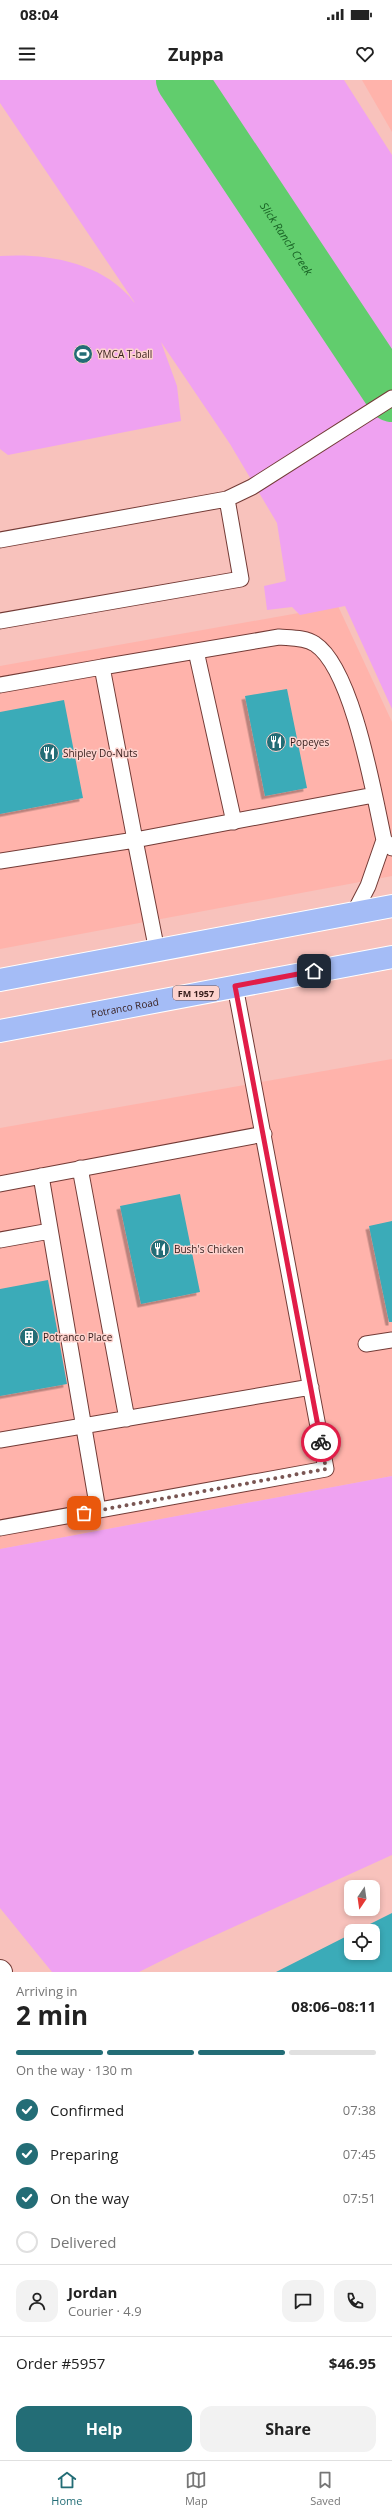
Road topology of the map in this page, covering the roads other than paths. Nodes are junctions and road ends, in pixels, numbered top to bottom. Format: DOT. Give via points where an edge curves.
graph roads {
  1 [pos="392,398"];
  2 [pos="227,499"];
  3 [pos="0,540"];
  4 [pos="0,621"];
  5 [pos="196,652"];
  6 [pos="102,667"];
  7 [pos="0,685"];
  8 [pos="374,796"];
  9 [pos="234,822"];
  10 [pos="135,840"];
  11 [pos="388,844"];
  12 [pos="0,860"];
  13 [pos="392,906"];
  14 [pos="354,913"];
  15 [pos="157,951"];
  16 [pos="392,957"];
  17 [pos="0,980"];
  18 [pos="235,986"];
  19 [pos="0,1031"];
  20 [pos="264,1134"];
  21 [pos="80,1168"];
  22 [pos="41,1176"];
  23 [pos="0,1184"];
  24 [pos="50,1231"];
  25 [pos="0,1240"];
  26 [pos="392,1340"];
  27 [pos="366,1344"];
  28 [pos="311,1387"];
  29 [pos="126,1419"];
  30 [pos="84,1426"];
  31 [pos="0,1440"];
  32 [pos="98,1510"];
  33 [pos="0,1528"];
  1 -- 2 [label="lane" via="252,487"];
  2 -- 3 [label="lane"];
  2 -- 4 [label="lane" via="241,579"];
  5 -- 6 [label="lane"];
  5 -- 8 [label="lane" via="279,637 298,638 314,644 331,660 345,691"];
  5 -- 9 [label="lane"];
  6 -- 7 [label="lane"];
  6 -- 10 [label="lane"];
  8 -- 9 [label="lane"];
  8 -- 11 [label="lane"];
  9 -- 10 [label="lane"];
  10 -- 12 [label="lane"];
  10 -- 15 [label="lane"];
  11 -- 14 [label="lane"];
  13 -- 14 [label="main road"];
  14 -- 15 [label="main road"];
  15 -- 17 [label="main road"];
  16 -- 18 [label="main road, Potranco Road / FM 1957"];
  18 -- 19 [label="main road, Potranco Road / FM 1957"];
  18 -- 20 [label="lane"];
  20 -- 21 [label="lane"];
  20 -- 28 [label="lane"];
  21 -- 22 [label="lane"];
  21 -- 29 [label="lane"];
  22 -- 23 [label="lane"];
  22 -- 24 [label="lane"];
  24 -- 25 [label="lane"];
  24 -- 30 [label="lane"];
  26 -- 27 [label="lane"];
  28 -- 29 [label="lane"];
  28 -- 32 [label="lane" via="326,1469"];
  29 -- 30 [label="lane"];
  30 -- 31 [label="lane"];
  30 -- 32 [label="lane"];
  32 -- 33 [label="lane"];
}
